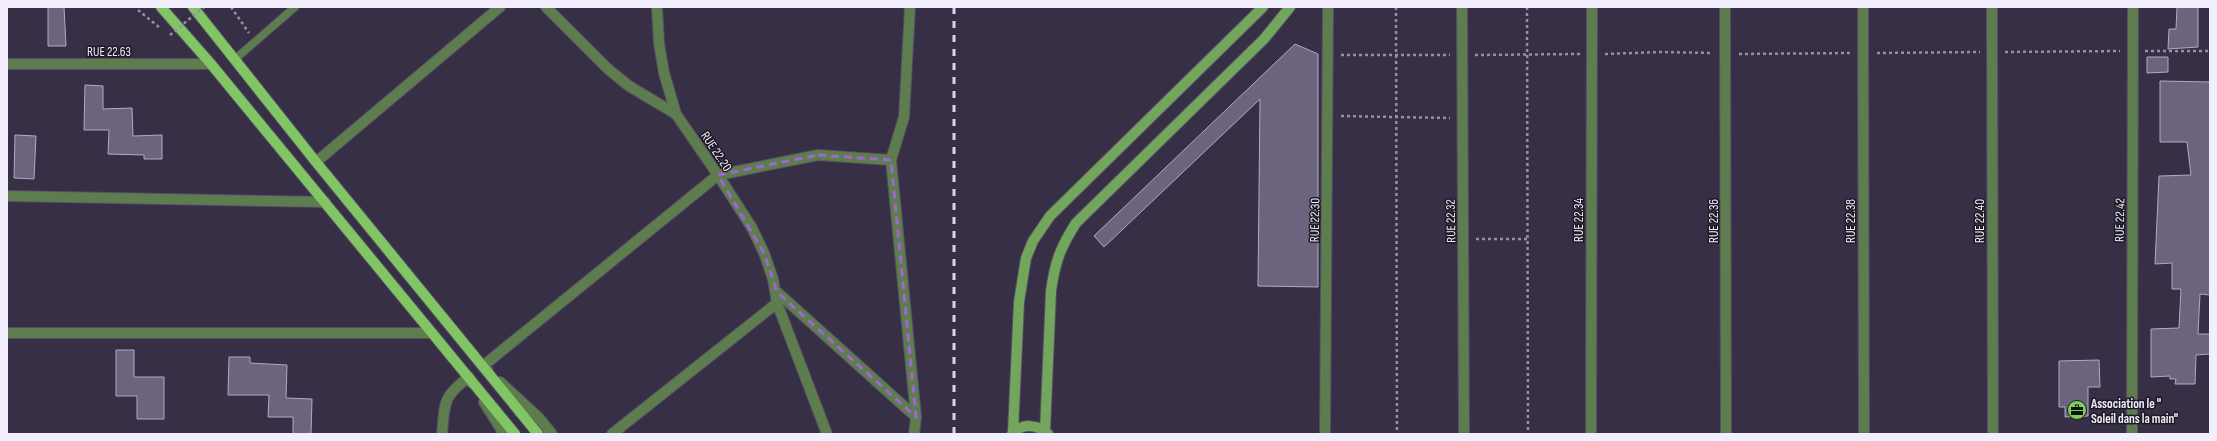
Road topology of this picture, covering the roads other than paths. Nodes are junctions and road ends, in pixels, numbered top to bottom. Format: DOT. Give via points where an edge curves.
graph roads {
  1 [pos="161,7"];
  2 [pos="193,7"];
  3 [pos="295,7"];
  4 [pos="500,7"];
  5 [pos="546,7"];
  6 [pos="657,7"];
  7 [pos="910,7"];
  8 [pos="1263,7"];
  9 [pos="1290,7"];
  10 [pos="1328,7"];
  11 [pos="1462,7"];
  12 [pos="1592,7"];
  13 [pos="1725,7"];
  14 [pos="1863,7"];
  15 [pos="1992,7"];
  16 [pos="2133,7"];
  17 [pos="234,60"];
  18 [pos="7,64"];
  19 [pos="211,64"];
  20 [pos="676,114"];
  21 [pos="890,160"];
  22 [pos="316,162"];
  23 [pos="718,175"];
  24 [pos="7,196"];
  25 [pos="324,202"];
  26 [pos="777,292"];
  27 [pos="777,303"];
  28 [pos="432,333"];
  29 [pos="7,334"];
  30 [pos="482,366"];
  31 [pos="469,377"];
  32 [pos="916,417"];
  33 [pos="1013,433"];
  34 [pos="1047,433"];
  35 [pos="442,434"];
  36 [pos="504,434"];
  37 [pos="516,434"];
  38 [pos="538,434"];
  39 [pos="552,434"];
  40 [pos="612,434"];
  41 [pos="826,434"];
  42 [pos="914,434"];
  43 [pos="1325,434"];
  44 [pos="1464,434"];
  45 [pos="1591,434"];
  46 [pos="1726,434"];
  47 [pos="1864,434"];
  48 [pos="1993,434"];
  49 [pos="2132,434"];
  1 -- 19 [label="main road"];
  2 -- 17 [label="main road"];
  3 -- 17 [label="lane"];
  4 -- 22 [label="street"];
  5 -- 20 [label="street" via="608,69 629,86"];
  6 -- 20 [label="street, RUE 22.20" via="664,73"];
  7 -- 21 [label="street" via="904,117"];
  8 -- 33 [label="street" via="1050,216 1033,241 1026,258 1019,302"];
  9 -- 34 [label="street" via="1264,39 1076,223 1061,246 1050,291"];
  10 -- 43 [label="street, RUE 22.30"];
  11 -- 44 [label="street, RUE 22.32"];
  12 -- 45 [label="street, RUE 22.34"];
  13 -- 46 [label="street, RUE 22.36"];
  14 -- 47 [label="street, RUE 22.38"];
  15 -- 48 [label="street, RUE 22.40"];
  16 -- 49 [label="street, RUE 22.42"];
  17 -- 22 [label="main road"];
  18 -- 19 [label="street, RUE 22.63"];
  19 -- 25 [label="main road"];
  20 -- 23 [label="street, RUE 22.20"];
  21 -- 23 [label="street" via="818,155"];
  21 -- 32 [label="street"];
  22 -- 30 [label="main road"];
  23 -- 26 [label="street, RUE 22.20" via="758,240"];
  23 -- 30 [label="street"];
  24 -- 25 [label="street"];
  25 -- 28 [label="main road"];
  26 -- 27 [label="street, RUE 22.20"];
  26 -- 32 [label="street"];
  27 -- 40 [label="street"];
  27 -- 41 [label="street"];
  28 -- 29 [label="street"];
  28 -- 31 [label="main road"];
  30 -- 38 [label="main road"];
  30 -- 39 [label="street" via="539,418"];
  31 -- 35 [label="street" via="449,394 445,402"];
  31 -- 36 [label="street"];
  31 -- 37 [label="main road"];
  32 -- 42 [label="street"];
  33 -- 34 [label="street" via="1019,428 1033,426"];
}
